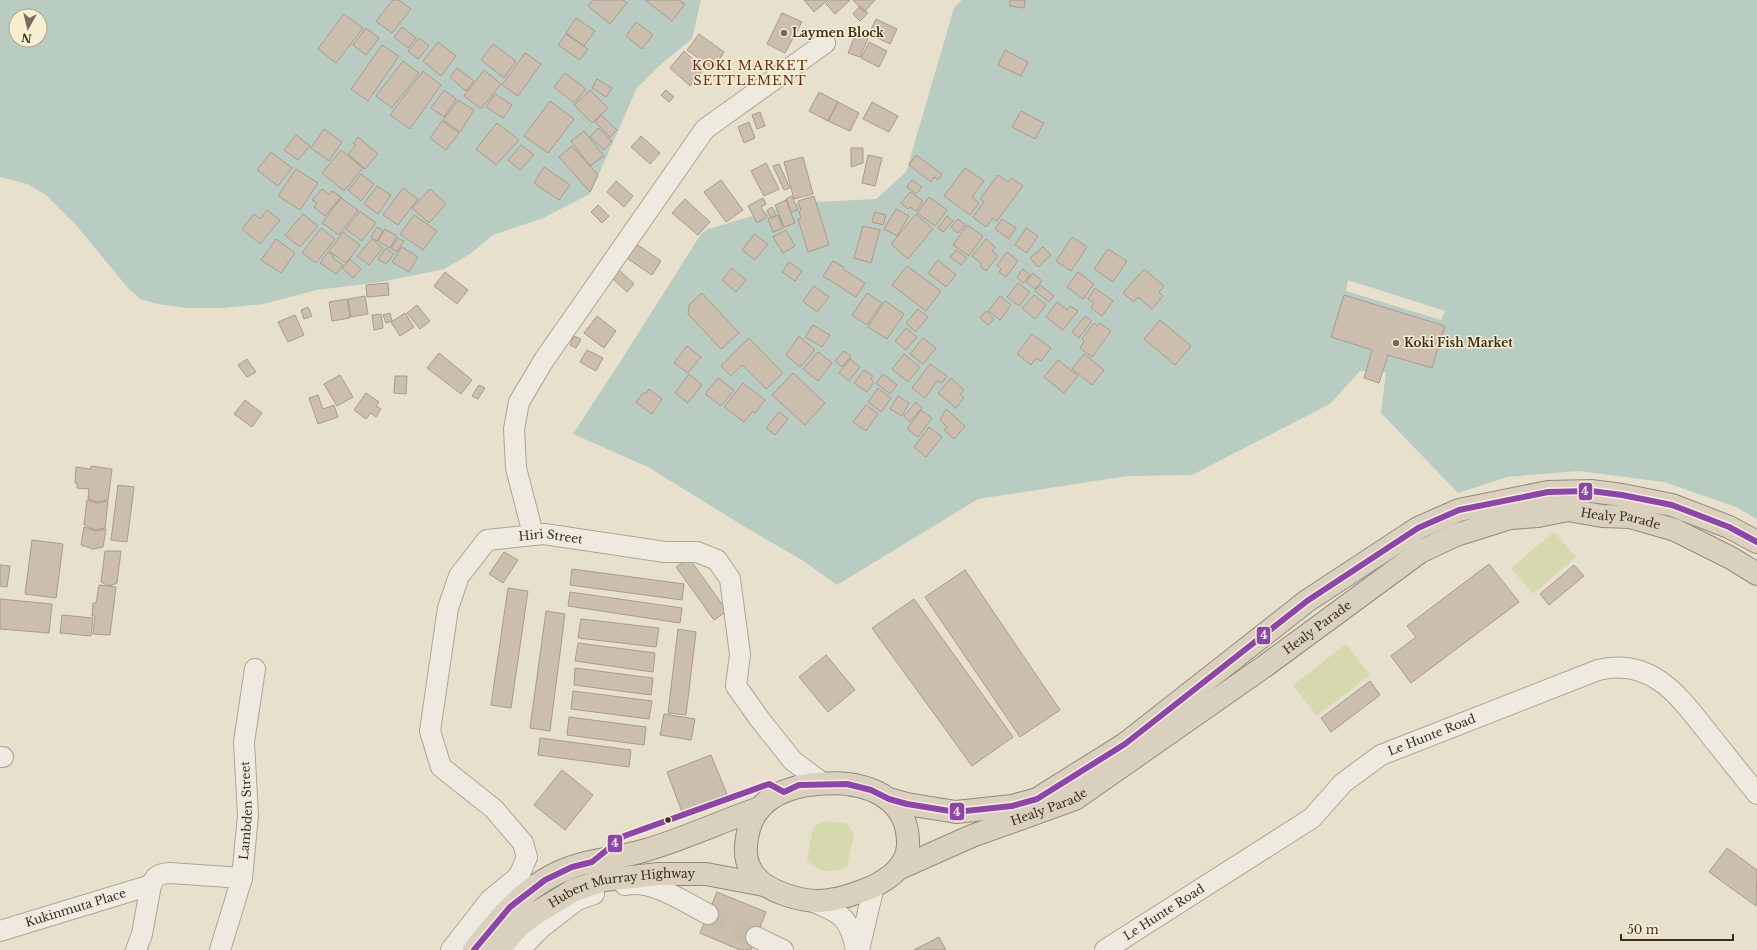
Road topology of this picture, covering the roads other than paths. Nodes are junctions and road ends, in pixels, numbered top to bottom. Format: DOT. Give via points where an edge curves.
graph roads {
  1 [pos="825,43"];
  2 [pos="533,534"];
  3 [pos="1757,542"];
  4 [pos="1757,574"];
  5 [pos="255,669"];
  6 [pos="824,784"];
  7 [pos="1757,794"];
  8 [pos="889,799"];
  9 [pos="757,809"];
  10 [pos="900,868"];
  11 [pos="242,878"];
  12 [pos="152,885"];
  13 [pos="764,885"];
  14 [pos="874,886"];
  15 [pos="804,898"];
  16 [pos="708,914"];
  17 [pos="0,931"];
  18 [pos="756,937"];
  19 [pos="136,950"];
  20 [pos="220,950"];
  21 [pos="451,950"];
  22 [pos="474,950"];
  23 [pos="498,950"];
  24 [pos="518,950"];
  25 [pos="783,950"];
  26 [pos="857,950"];
  27 [pos="1105,950"];
  1 -- 2 [label="street" via="705,129 544,360 519,402 514,429 516,468"];
  2 -- 6 [label="street, Hiri Street" via="665,552 697,552 717,560 730,579 740,654 736,686 793,761"];
  2 -- 21 [label="street, Hiri Street" via="487,540 459,576 448,608 430,731 441,767 494,809 523,843 527,857 519,876 490,900"];
  3 -- 8 [label="highway, Healy Parade" via="1729,527 1672,505 1591,491 1548,492 1459,510 1418,528 1307,601 1125,744 1037,799 1012,806 956,812"];
  4 -- 10 [label="highway, Healy Parade" via="1675,530 1630,517 1602,516 1568,510 1510,518 1456,535 1420,552 1265,666 1075,799 972,836"];
  5 -- 11 [label="street, Lambden Street" via="244,742 248,815"];
  6 -- 8 [label="highway, Hubert Murray Highway" via="847,784 871,790"];
  6 -- 9 [label="highway, Hubert Murray Highway" via="800,786 776,795"];
  7 -- 27 [label="street, Le Hunte Road" via="1679,696 1656,678 1627,667 1613,666 1382,755 1343,783 1312,818"];
  8 -- 10 [label="highway, Hubert Murray Highway" via="898,808 908,828 908,848"];
  9 -- 13 [label="highway, Hubert Murray Highway" via="748,827 745,853 751,871"];
  9 -- 22 [label="highway, Hubert Murray Highway" via="670,843 634,854 572,867 558,873 510,907"];
  10 -- 14 [label="highway, Hubert Murray Highway"];
  11 -- 12 [label="street" via="170,873 159,874"];
  11 -- 20 [label="street, Lambden Street"];
  12 -- 17 [label="street, Kukinmuta Place"];
  12 -- 19 [label="street" via="142,934"];
  13 -- 15 [label="highway, Hubert Murray Highway" via="782,895"];
  13 -- 23 [label="highway, Hubert Murray Highway" via="706,874 658,874 604,880 574,890 533,914"];
  14 -- 15 [label="highway, Hubert Murray Highway" via="856,894 827,901"];
  14 -- 26 [label="street"];
  15 -- 26 [label="street" via="834,910 849,925"];
  16 -- 24 [label="street" via="651,885 633,883 577,900 542,927"];
  18 -- 25 [label="street"];
}
